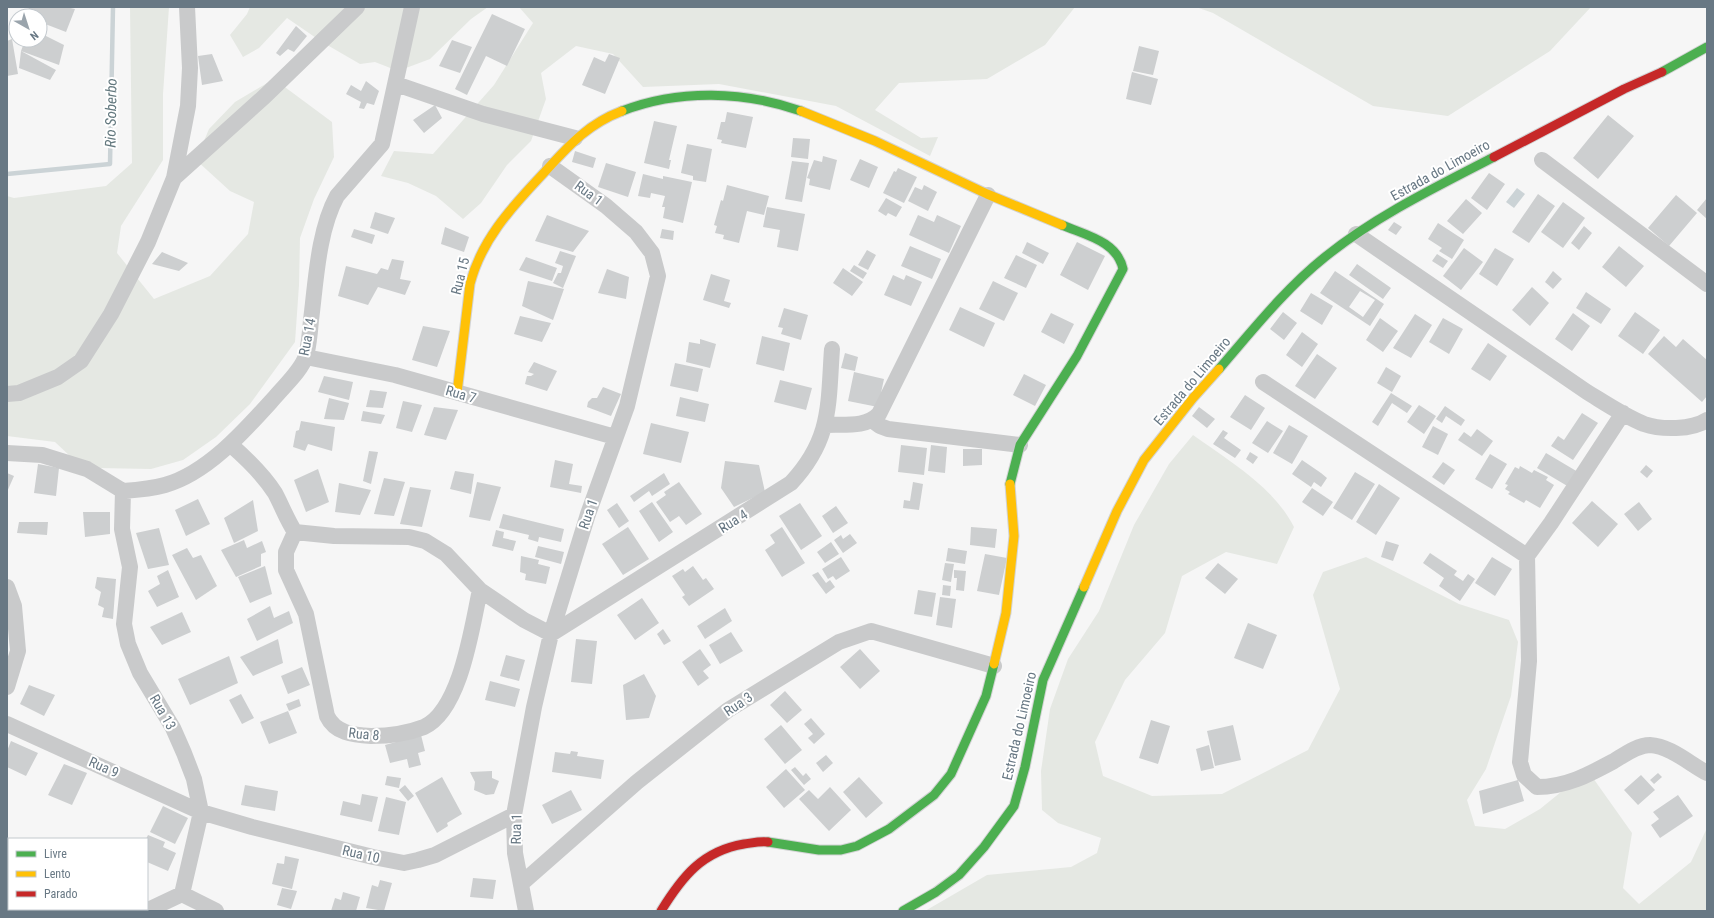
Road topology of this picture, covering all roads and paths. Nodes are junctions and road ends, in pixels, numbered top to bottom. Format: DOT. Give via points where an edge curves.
graph roads {
  1 [pos="187,7"];
  2 [pos="357,7"];
  3 [pos="412,7"];
  4 [pos="1707,47"];
  5 [pos="396,84"];
  6 [pos="575,138"];
  7 [pos="1542,160"];
  8 [pos="550,166"];
  9 [pos="174,178"];
  10 [pos="988,195"];
  11 [pos="1356,234"];
  12 [pos="1707,284"];
  13 [pos="832,349"];
  14 [pos="306,357"];
  15 [pos="1263,382"];
  16 [pos="457,393"];
  17 [pos="7,394"];
  18 [pos="1623,413"];
  19 [pos="1707,420"];
  20 [pos="873,421"];
  21 [pos="826,425"];
  22 [pos="616,437"];
  23 [pos="231,445"];
  24 [pos="1020,445"];
  25 [pos="7,453"];
  26 [pos="123,491"];
  27 [pos="295,532"];
  28 [pos="1527,556"];
  29 [pos="7,587"];
  30 [pos="480,590"];
  31 [pos="550,634"];
  32 [pos="994,666"];
  33 [pos="7,687"];
  34 [pos="7,724"];
  35 [pos="1707,773"];
  36 [pos="201,812"];
  37 [pos="514,815"];
  38 [pos="522,883"];
  39 [pos="182,894"];
  40 [pos="146,911"];
  41 [pos="216,911"];
  42 [pos="526,911"];
  43 [pos="661,911"];
  44 [pos="903,911"];
  1 -- 9 [label="street" via="190,68 188,106"];
  2 -- 9 [label="street" via="265,96"];
  3 -- 5 [label="street, Rua 14"];
  4 -- 11 [label="street, Estrada do Limoeiro" via="1675,66 1624,89 1422,194"];
  5 -- 6 [label="street" via="483,114"];
  5 -- 14 [label="street, Rua 14" via="380,148 332,205 324,233"];
  6 -- 8 [label="street, Rua 15"];
  6 -- 10 [label="street, Rua 15" via="615,113 653,100 691,94 731,95 782,105 859,133"];
  7 -- 12 [label="street"];
  8 -- 16 [label="street, Rua 15" via="501,223 480,254 469,294"];
  8 -- 22 [label="street, Rua 1" via="606,206 636,232 652,253 658,276"];
  9 -- 17 [label="street" via="148,242 125,288 81,362 58,377 19,393"];
  10 -- 20 [label="street" via="890,394"];
  10 -- 24 [label="street, Rua 15" via="1100,241 1121,258 1123,269 1077,356"];
  11 -- 18 [label="street" via="1587,392"];
  11 -- 44 [label="street, Estrada do Limoeiro" via="1324,258 1282,298 1193,398 1144,460 1117,511 1043,680 1014,806 959,875"];
  13 -- 21 [label="street, Rua 4"];
  14 -- 16 [label="street, Rua 7" via="395,375"];
  14 -- 23 [label="street, Rua 14" via="294,375"];
  15 -- 28 [label="street"];
  16 -- 22 [label="street, Rua 7"];
  18 -- 19 [label="street" via="1645,424 1678,428 1691,427"];
  18 -- 28 [label="street"];
  20 -- 21 [label="street" via="862,424"];
  20 -- 24 [label="street" via="888,429"];
  21 -- 31 [label="street, Rua 4" via="812,457 791,483"];
  22 -- 31 [label="street, Rua 1" via="588,514"];
  23 -- 26 [label="street" via="199,469 167,485 146,490"];
  23 -- 27 [label="street" via="262,475"];
  24 -- 32 [label="street, Rua 15" via="1009,488 1014,536 1008,598"];
  25 -- 26 [label="street" via="42,455 87,469"];
  26 -- 36 [label="street, Rua 13" via="122,529 130,567 124,624 128,644 140,673 179,741 194,779"];
  27 -- 30 [label="street" via="334,536 409,537 425,541 446,554"];
  27 -- 30 [label="street, Rua 8" via="286,552 286,570 306,614 326,716 331,725 341,731 365,736 392,736 425,726 443,710 454,693 465,658"];
  28 -- 35 [label="street" via="1529,661 1520,762 1524,775 1536,787 1554,787 1589,774 1639,747 1650,745 1666,750"];
  29 -- 33 [label="street" via="14,606 18,651"];
  30 -- 31 [label="street"];
  31 -- 37 [label="street, Rua 1"];
  32 -- 38 [label="street, Rua 3" via="871,631 839,642 728,710 638,782"];
  32 -- 43 [label="street, Rua 15" via="986,696 951,774 934,795 889,829 857,846 841,850 819,850 762,841 727,847 705,858 678,884"];
  34 -- 36 [label="street, Rua 9"];
  36 -- 37 [label="street, Rua 10" via="374,858 404,863 435,855"];
  36 -- 39 [label="street, Rua 13"];
  37 -- 38 [label="street, Rua 1" via="515,853"];
  38 -- 42 [label="street, Rua 1"];
  39 -- 40 [label="street"];
  39 -- 41 [label="street"];
}
